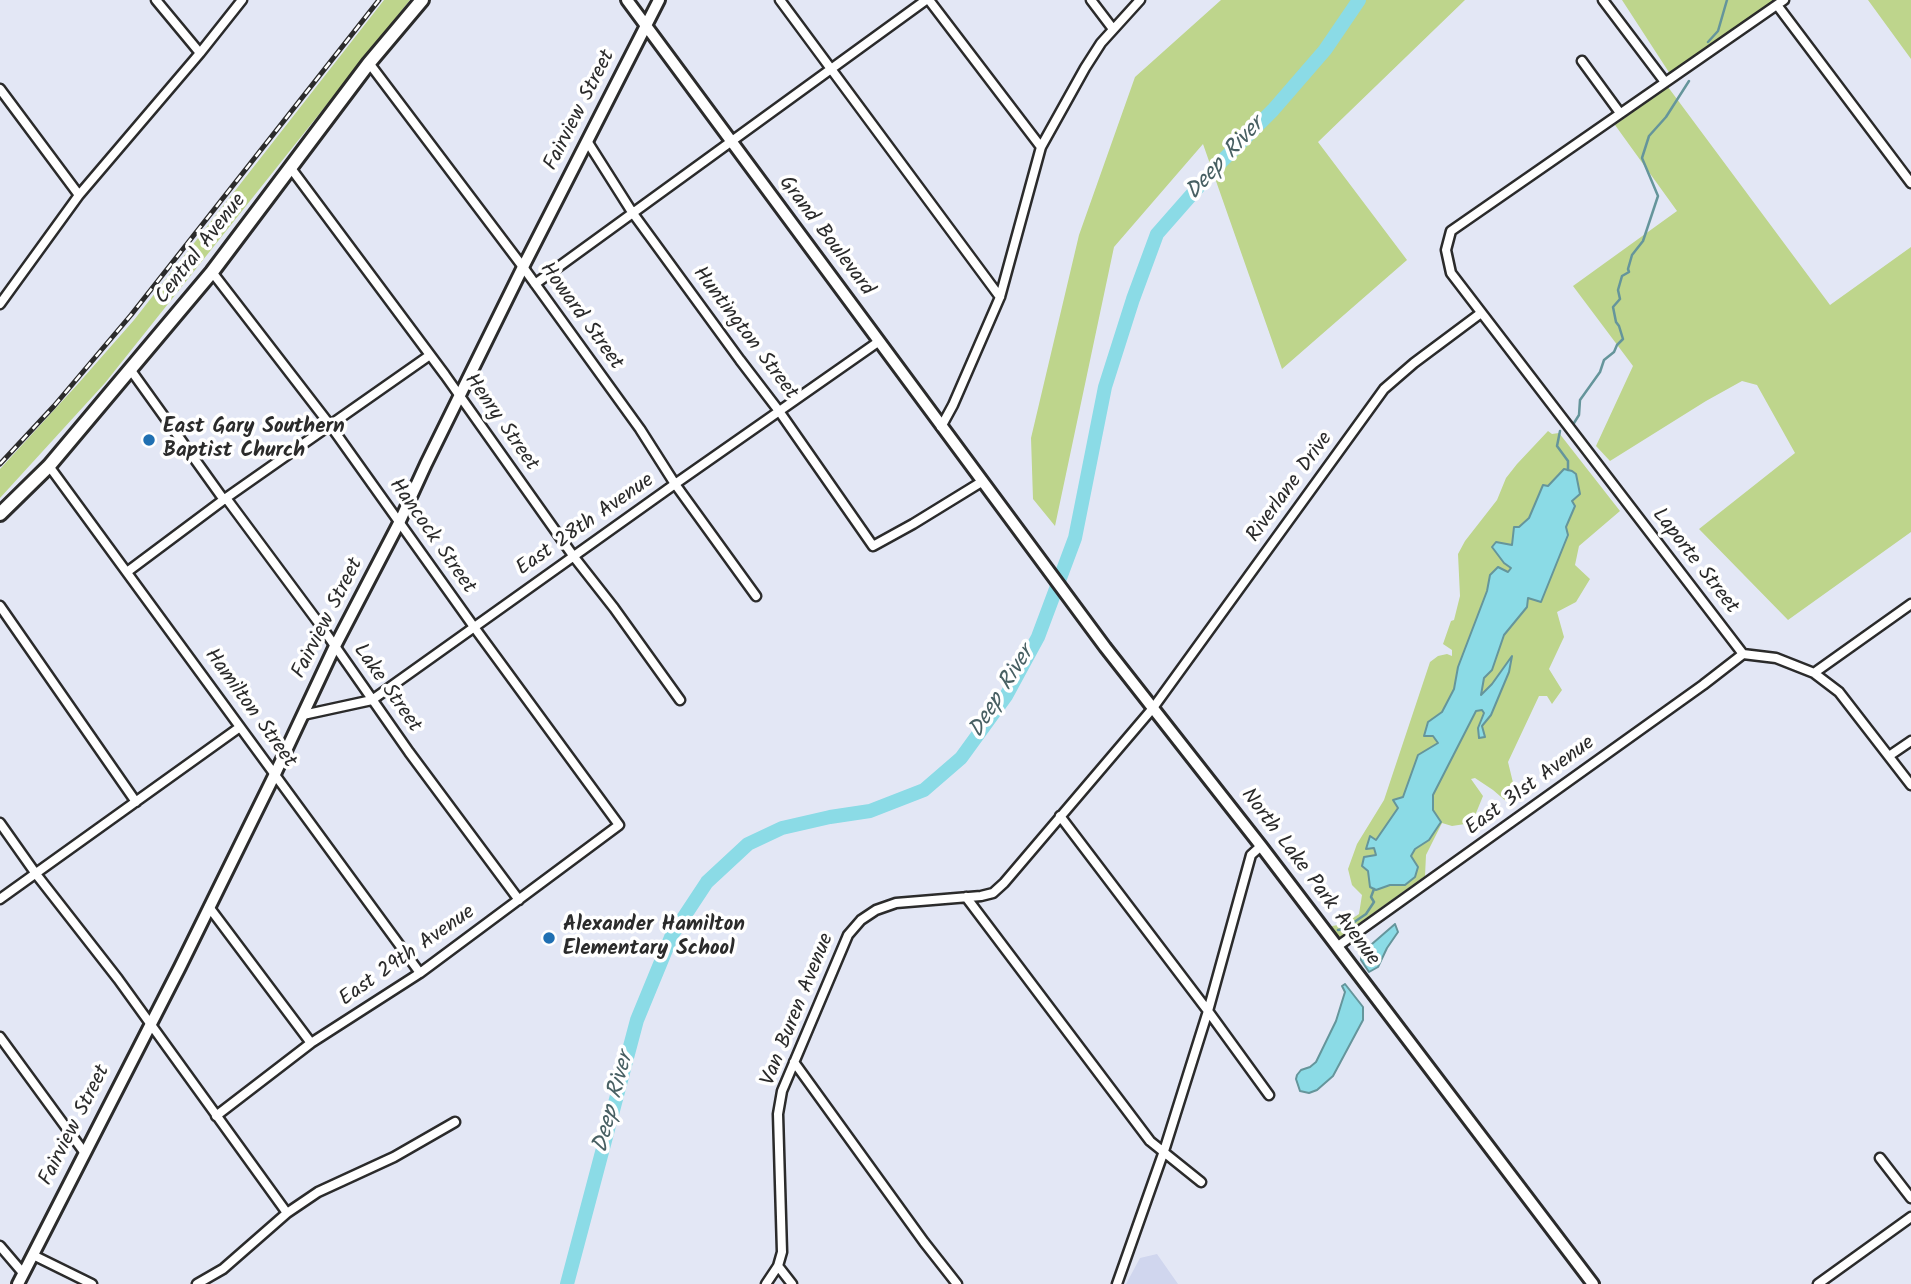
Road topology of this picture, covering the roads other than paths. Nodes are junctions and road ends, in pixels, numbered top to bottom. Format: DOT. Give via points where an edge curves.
graph roads {
  1 [pos="156,0"];
  2 [pos="242,0"];
  3 [pos="422,0"];
  4 [pos="626,0"];
  5 [pos="659,0"];
  6 [pos="780,0"];
  7 [pos="928,0"];
  8 [pos="1091,0"];
  9 [pos="1140,0"];
  10 [pos="1603,0"];
  11 [pos="1781,3"];
  12 [pos="646,27"];
  13 [pos="1113,29"];
  14 [pos="200,53"];
  15 [pos="1582,61"];
  16 [pos="369,63"];
  17 [pos="831,68"];
  18 [pos="1665,82"];
  19 [pos="0,89"];
  20 [pos="1620,113"];
  21 [pos="587,141"];
  22 [pos="730,141"];
  23 [pos="1041,147"];
  24 [pos="290,167"];
  25 [pos="1911,183"];
  26 [pos="79,195"];
  27 [pos="632,212"];
  28 [pos="523,267"];
  29 [pos="212,272"];
  30 [pos="535,284"];
  31 [pos="1000,297"];
  32 [pos="0,304"];
  33 [pos="1481,313"];
  34 [pos="878,342"];
  35 [pos="430,355"];
  36 [pos="130,369"];
  37 [pos="460,397"];
  38 [pos="779,411"];
  39 [pos="330,425"];
  40 [pos="941,427"];
  41 [pos="49,466"];
  42 [pos="983,481"];
  43 [pos="675,484"];
  44 [pos="993,496"];
  45 [pos="225,499"];
  46 [pos="0,514"];
  47 [pos="399,523"];
  48 [pos="573,556"];
  49 [pos="127,572"];
  50 [pos="756,596"];
  51 [pos="1911,604"];
  52 [pos="0,606"];
  53 [pos="474,627"];
  54 [pos="335,646"];
  55 [pos="1743,654"];
  56 [pos="1814,673"];
  57 [pos="680,700"];
  58 [pos="372,701"];
  59 [pos="1153,708"];
  60 [pos="303,715"];
  61 [pos="240,727"];
  62 [pos="1911,741"];
  63 [pos="1889,756"];
  64 [pos="275,775"];
  65 [pos="1911,785"];
  66 [pos="136,802"];
  67 [pos="1060,816"];
  68 [pos="0,823"];
  69 [pos="619,825"];
  70 [pos="1261,846"];
  71 [pos="36,874"];
  72 [pos="966,897"];
  73 [pos="0,899"];
  74 [pos="519,900"];
  75 [pos="209,907"];
  76 [pos="1338,946"];
  77 [pos="420,973"];
  78 [pos="1208,1011"];
  79 [pos="150,1024"];
  80 [pos="0,1037"];
  81 [pos="311,1043"];
  82 [pos="794,1062"];
  83 [pos="1269,1095"];
  84 [pos="216,1116"];
  85 [pos="455,1122"];
  86 [pos="1164,1151"];
  87 [pos="84,1152"];
  88 [pos="1881,1157"];
  89 [pos="1201,1182"];
  90 [pos="1911,1198"];
  91 [pos="287,1213"];
  92 [pos="1911,1217"];
  93 [pos="0,1246"];
  94 [pos="33,1255"];
  95 [pos="778,1266"];
  96 [pos="23,1273"];
  97 [pos="18,1284"];
  98 [pos="92,1284"];
  99 [pos="197,1284"];
  100 [pos="766,1284"];
  101 [pos="792,1284"];
  102 [pos="957,1284"];
  103 [pos="1117,1284"];
  104 [pos="1593,1284"];
  105 [pos="1818,1284"];
  1 -- 14 [label="street"];
  2 -- 14 [label="street"];
  3 -- 16 [label="main road, Central Avenue"];
  4 -- 12 [label="street, Grand Boulevard"];
  5 -- 12 [label="street, Fairview Street"];
  6 -- 17 [label="street"];
  7 -- 17 [label="street"];
  7 -- 23 [label="street"];
  8 -- 13 [label="street"];
  9 -- 13 [label="street"];
  10 -- 18 [label="street"];
  11 -- 18 [label="street"];
  11 -- 25 [label="street"];
  12 -- 21 [label="street, Fairview Street"];
  12 -- 22 [label="street, Grand Boulevard"];
  13 -- 23 [label="street" via="1084,68"];
  14 -- 26 [label="street"];
  15 -- 20 [label="street"];
  16 -- 24 [label="main road, Central Avenue"];
  16 -- 28 [label="street, Howard Street"];
  17 -- 22 [label="street"];
  17 -- 31 [label="street"];
  18 -- 20 [label="street"];
  19 -- 26 [label="street"];
  20 -- 33 [label="street, Laporte Street" via="1451,231 1446,250 1451,273"];
  21 -- 27 [label="street, Huntington Street"];
  21 -- 28 [label="street, Fairview Street"];
  22 -- 27 [label="street"];
  22 -- 34 [label="street, Grand Boulevard"];
  23 -- 31 [label="street"];
  24 -- 29 [label="main road, Central Avenue"];
  24 -- 35 [label="street, Henry Street"];
  26 -- 32 [label="street"];
  27 -- 30 [label="street"];
  27 -- 38 [label="street, Huntington Street"];
  28 -- 30 [label="street, Howard Street"];
  28 -- 37 [label="street, Fairview Street"];
  29 -- 36 [label="main road, Central Avenue"];
  29 -- 39 [label="street, Hancock Street"];
  30 -- 43 [label="street, Howard Street"];
  31 -- 40 [label="street"];
  33 -- 55 [label="street, Laporte Street"];
  33 -- 59 [label="street, Riverlane Drive" via="1384,389"];
  34 -- 38 [label="street, East 28th Avenue"];
  34 -- 40 [label="street, Grand Boulevard"];
  35 -- 37 [label="street, Henry Street"];
  35 -- 39 [label="street"];
  36 -- 41 [label="main road, Central Avenue"];
  36 -- 45 [label="street, Lake Street"];
  37 -- 47 [label="street, Fairview Street"];
  37 -- 48 [label="street, Henry Street"];
  38 -- 42 [label="street, Huntington Street" via="873,546"];
  38 -- 43 [label="street, East 28th Avenue"];
  39 -- 45 [label="street"];
  39 -- 47 [label="street, Hancock Street"];
  40 -- 42 [label="street, Grand Boulevard"];
  41 -- 46 [label="main road, Central Avenue"];
  41 -- 49 [label="street, Hamilton Street"];
  42 -- 44 [label="street, Grand Boulevard"];
  43 -- 48 [label="street, East 28th Avenue"];
  43 -- 50 [label="street, Howard Street"];
  44 -- 59 [label="street, North Lake Park Avenue"];
  45 -- 49 [label="street"];
  45 -- 54 [label="street, Lake Street"];
  47 -- 53 [label="street, Hancock Street"];
  47 -- 54 [label="street, Fairview Street"];
  48 -- 53 [label="street, East 28th Avenue"];
  48 -- 57 [label="street, Henry Street"];
  49 -- 61 [label="street, Hamilton Street"];
  51 -- 56 [label="street"];
  52 -- 66 [label="street"];
  53 -- 58 [label="street, East 28th Avenue"];
  53 -- 69 [label="street, Hancock Street"];
  54 -- 58 [label="street, Lake Street"];
  54 -- 60 [label="street, Fairview Street"];
  55 -- 56 [label="street" via="1776,658"];
  55 -- 76 [label="street, East 31st Avenue"];
  56 -- 63 [label="street" via="1839,692"];
  58 -- 60 [label="street, East 28th Avenue"];
  58 -- 74 [label="street, Lake Street"];
  59 -- 67 [label="street, Van Buren Avenue"];
  59 -- 70 [label="street, North Lake Park Avenue"];
  60 -- 64 [label="street, Fairview Street"];
  61 -- 64 [label="street, Hamilton Street"];
  61 -- 66 [label="street"];
  62 -- 63 [label="street"];
  63 -- 65 [label="street"];
  64 -- 75 [label="street, Fairview Street"];
  64 -- 77 [label="street, Hamilton Street"];
  66 -- 71 [label="street"];
  67 -- 72 [label="street, Van Buren Avenue" via="1004,883 993,892"];
  67 -- 78 [label="street"];
  68 -- 71 [label="street"];
  69 -- 74 [label="street, East 29th Avenue"];
  70 -- 76 [label="street, North Lake Park Avenue"];
  70 -- 78 [label="street" via="1251,855"];
  71 -- 73 [label="street"];
  71 -- 79 [label="street"];
  72 -- 82 [label="street, Van Buren Avenue" via="896,903 861,920 848,934"];
  72 -- 86 [label="street" via="1150,1141"];
  74 -- 77 [label="street, East 29th Avenue"];
  75 -- 79 [label="street, Fairview Street"];
  75 -- 81 [label="street"];
  76 -- 104 [label="street, North Lake Park Avenue"];
  77 -- 81 [label="street, East 29th Avenue"];
  78 -- 83 [label="street"];
  78 -- 86 [label="street"];
  79 -- 84 [label="street"];
  79 -- 87 [label="street, Fairview Street"];
  80 -- 87 [label="street"];
  81 -- 84 [label="street, East 29th Avenue"];
  82 -- 95 [label="street, Van Buren Avenue" via="778,1114 782,1252"];
  82 -- 102 [label="street"];
  84 -- 91 [label="street"];
  85 -- 91 [label="street" via="318,1192"];
  86 -- 89 [label="street"];
  86 -- 103 [label="street"];
  87 -- 94 [label="street, Fairview Street"];
  88 -- 90 [label="street"];
  91 -- 99 [label="street" via="223,1269"];
  92 -- 105 [label="street"];
  93 -- 96 [label="street"];
  94 -- 96 [label="street, Fairview Street"];
  94 -- 98 [label="street"];
  95 -- 100 [label="street, Van Buren Avenue"];
  95 -- 101 [label="street"];
  96 -- 97 [label="street, Fairview Street"];
}
